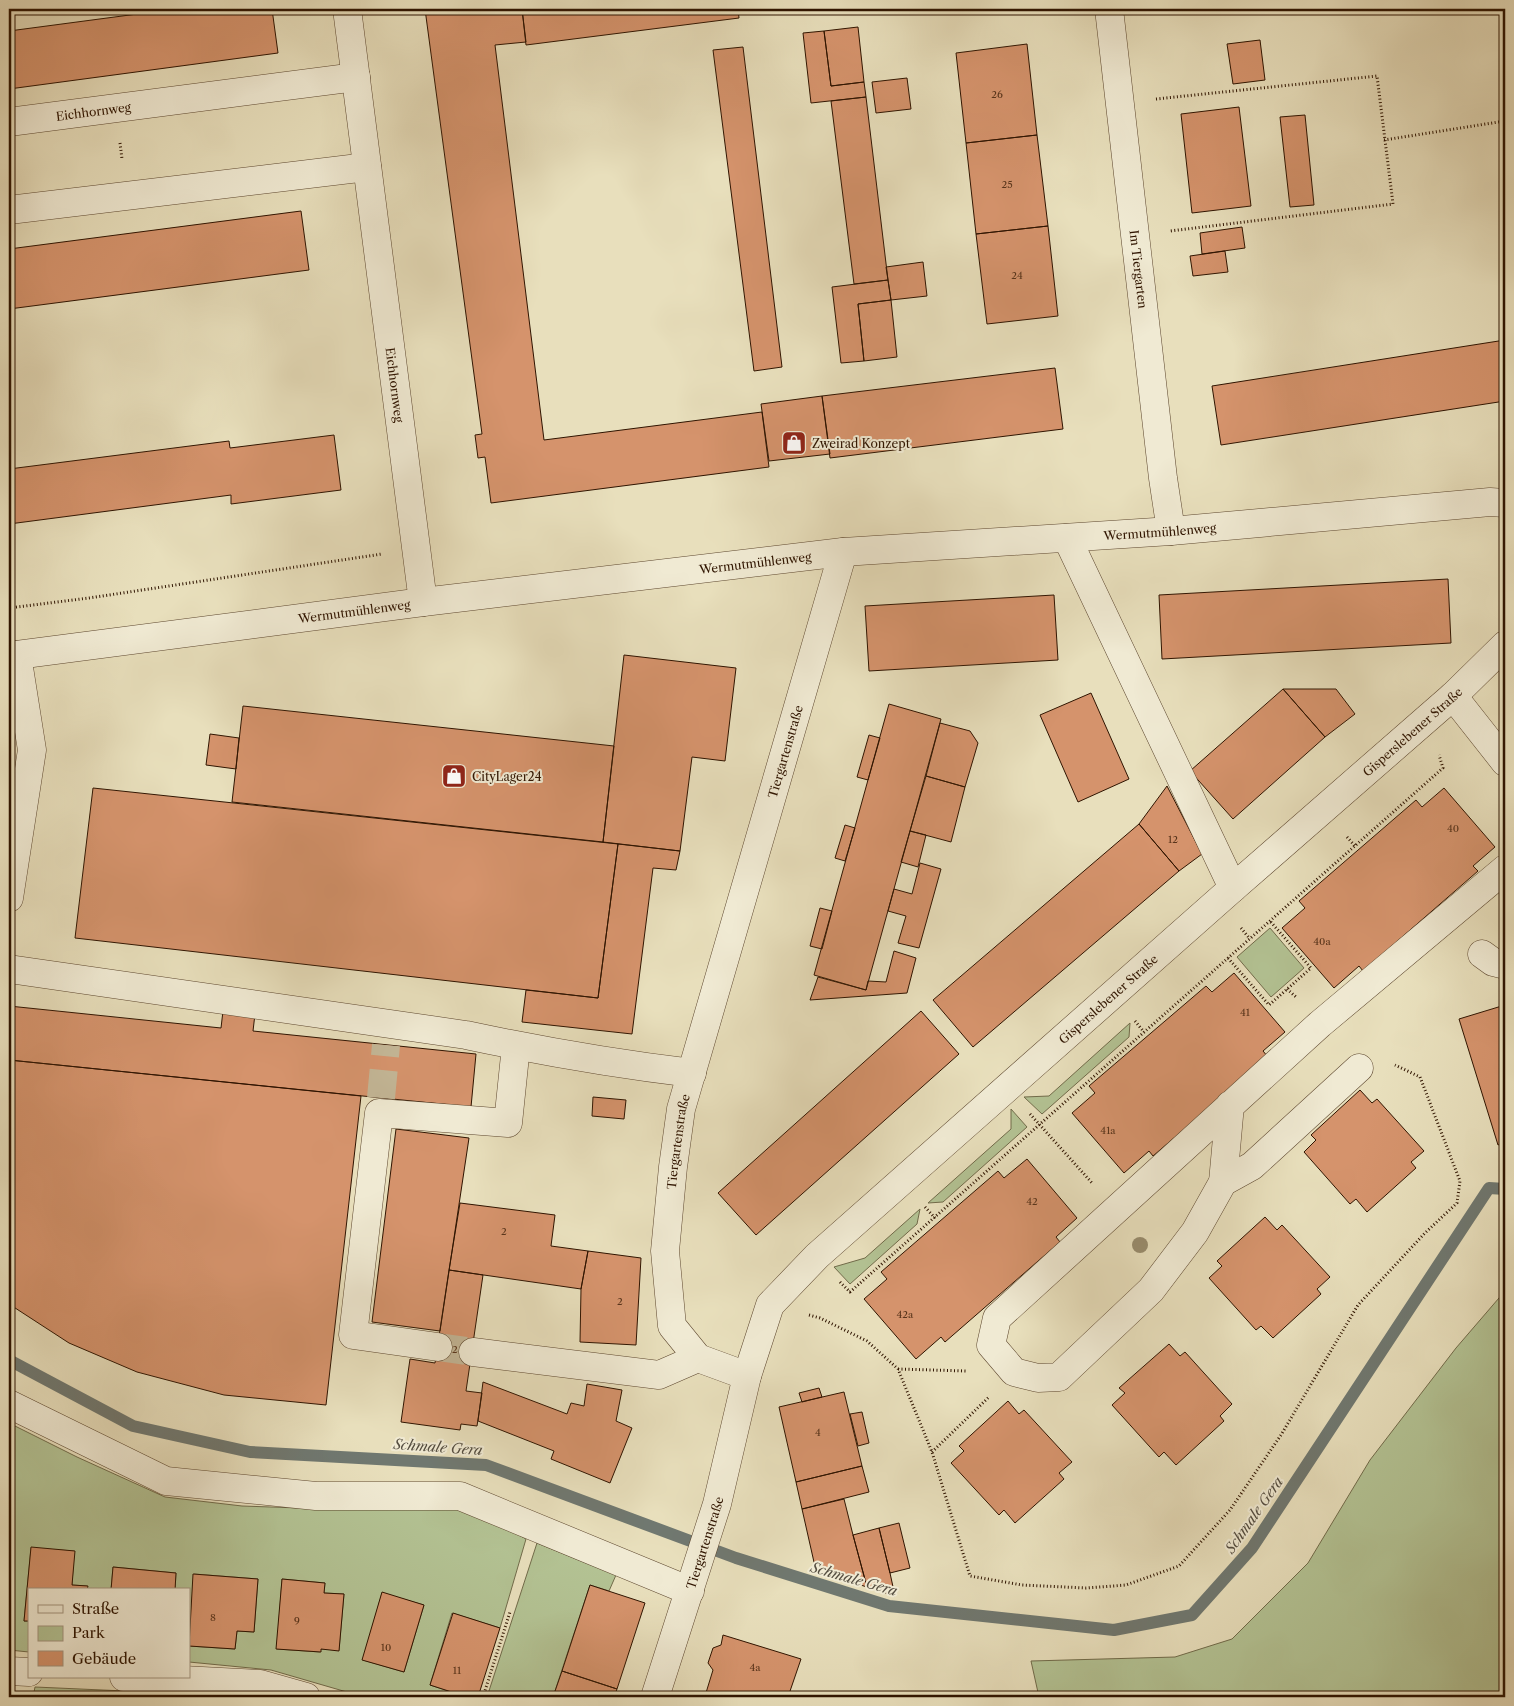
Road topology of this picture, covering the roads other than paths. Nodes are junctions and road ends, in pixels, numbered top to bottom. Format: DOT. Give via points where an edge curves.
graph roads {
  1 [pos="347,9"];
  2 [pos="1109,9"];
  3 [pos="356,77"];
  4 [pos="9,122"];
  5 [pos="367,167"];
  6 [pos="9,210"];
  7 [pos="1505,503"];
  8 [pos="1171,532"];
  9 [pos="1067,538"];
  10 [pos="843,552"];
  11 [pos="423,602"];
  12 [pos="1505,645"];
  13 [pos="13,656"];
  14 [pos="1453,696"];
  15 [pos="1505,762"];
  16 [pos="1505,869"];
  17 [pos="1233,888"];
  18 [pos="9,898"];
  19 [pos="9,970"];
  20 [pos="516,1046"];
  21 [pos="1359,1068"];
  22 [pos="692,1072"];
  23 [pos="1230,1105"];
  24 [pos="1223,1182"];
  25 [pos="438,1347"];
  26 [pos="473,1352"];
  27 [pos="698,1358"];
  28 [pos="747,1376"];
  29 [pos="9,1404"];
  30 [pos="692,1585"];
  31 [pos="9,1671"];
  32 [pos="28,1672"];
  33 [pos="143,1678"];
  34 [pos="279,1693"];
  35 [pos="306,1697"];
  36 [pos="655,1697"];
  1 -- 3 [label="street, Eichhornweg"];
  2 -- 8 [label="street, Im Tiergarten"];
  3 -- 4 [label="street, Eichhornweg"];
  3 -- 5 [label="street, Eichhornweg"];
  5 -- 6 [label="street"];
  5 -- 11 [label="street, Eichhornweg"];
  7 -- 8 [label="street, Wermutmühlenweg"];
  8 -- 9 [label="street, Wermutmühlenweg"];
  9 -- 10 [label="street, Wermutmühlenweg"];
  9 -- 17 [label="street"];
  10 -- 11 [label="street, Wermutmühlenweg"];
  10 -- 22 [label="street, Tiergartenstraße"];
  11 -- 13 [label="street, Wermutmühlenweg"];
  12 -- 14 [label="street, Gisperslebener Straße"];
  13 -- 18 [label="street" via="32,750"];
  14 -- 15 [label="street"];
  14 -- 17 [label="street, Gisperslebener Straße"];
  16 -- 23 [label="street" via="1320,1024"];
  17 -- 28 [label="street, Gisperslebener Straße" via="816,1256 770,1305"];
  19 -- 20 [label="street" via="387,1034 466,1035"];
  20 -- 22 [label="street"];
  20 -- 25 [label="street" via="508,1123 380,1105 353,1336"];
  21 -- 24 [label="street" via="1252,1166"];
  22 -- 27 [label="street, Tiergartenstraße" via="681,1109 665,1251 672,1326"];
  23 -- 24 [label="street"];
  23 -- 24 [label="street" via="997,1318 991,1345 1014,1372 1038,1378 1059,1377 1151,1290 1195,1232"];
  26 -- 27 [label="street" via="660,1374"];
  27 -- 28 [label="street"];
  28 -- 30 [label="street, Tiergartenstraße" via="717,1504"];
  29 -- 30 [label="street" via="166,1481 316,1496 460,1496"];
  30 -- 36 [label="street, Tiergartenstraße"];
  31 -- 32 [label="street"];
  33 -- 34 [label="street" via="260,1684"];
  34 -- 35 [label="street"];
}
